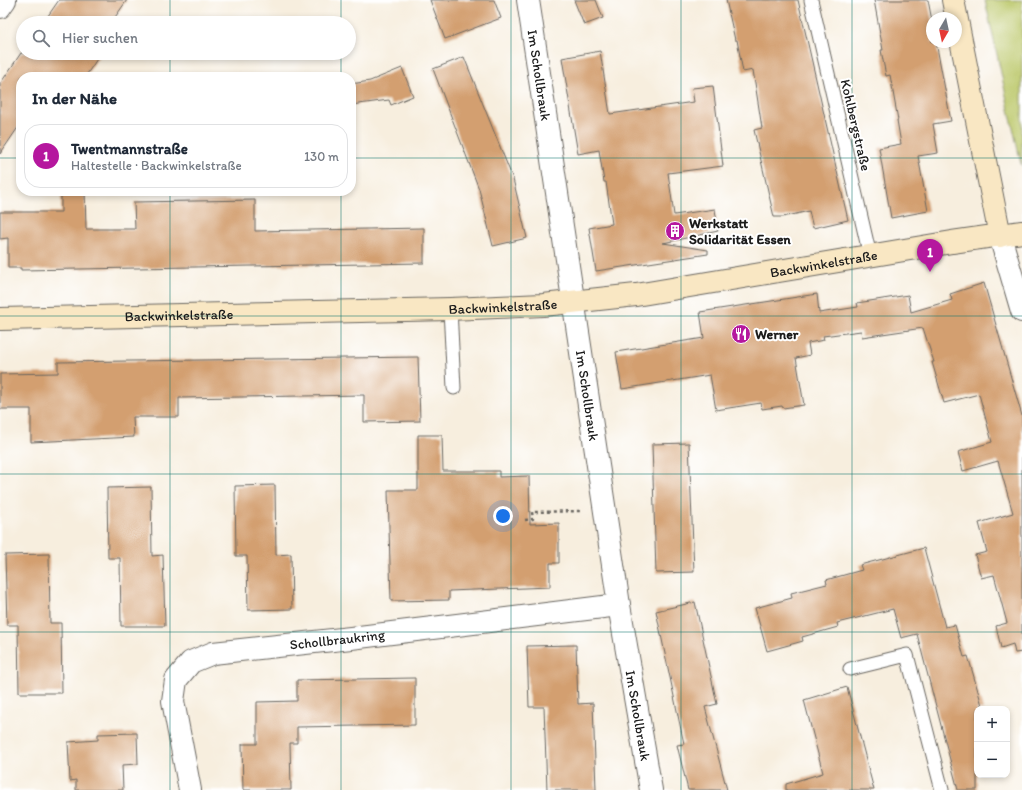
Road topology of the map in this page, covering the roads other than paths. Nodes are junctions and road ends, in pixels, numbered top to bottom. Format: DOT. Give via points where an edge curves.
graph roads {
  1 [pos="4,0"];
  2 [pos="528,0"];
  3 [pos="811,0"];
  4 [pos="953,0"];
  5 [pos="0,7"];
  6 [pos="1022,232"];
  7 [pos="1000,236"];
  8 [pos="870,256"];
  9 [pos="572,302"];
  10 [pos="450,309"];
  11 [pos="1022,311"];
  12 [pos="0,319"];
  13 [pos="454,388"];
  14 [pos="619,605"];
  15 [pos="850,669"];
  16 [pos="190,790"];
  17 [pos="651,790"];
  18 [pos="942,790"];
  1 -- 5 [label="street"];
  2 -- 9 [label="street, Im Schollbrauk"];
  3 -- 8 [label="lane, Kohlbergstraße"];
  4 -- 7 [label="main road"];
  6 -- 7 [label="main road, Backwinkelstraße"];
  7 -- 8 [label="main road, Backwinkelstraße"];
  7 -- 11 [label="street"];
  8 -- 9 [label="main road, Backwinkelstraße" via="636,295"];
  9 -- 10 [label="main road, Backwinkelstraße"];
  9 -- 14 [label="street, Im Schollbrauk"];
  10 -- 12 [label="main road, Backwinkelstraße"];
  10 -- 13 [label="lane"];
  14 -- 16 [label="street, Schollbraukring" via="214,652 191,662 176,680 173,702"];
  14 -- 17 [label="street, Im Schollbrauk"];
  15 -- 18 [label="lane" via="907,655"];
}
